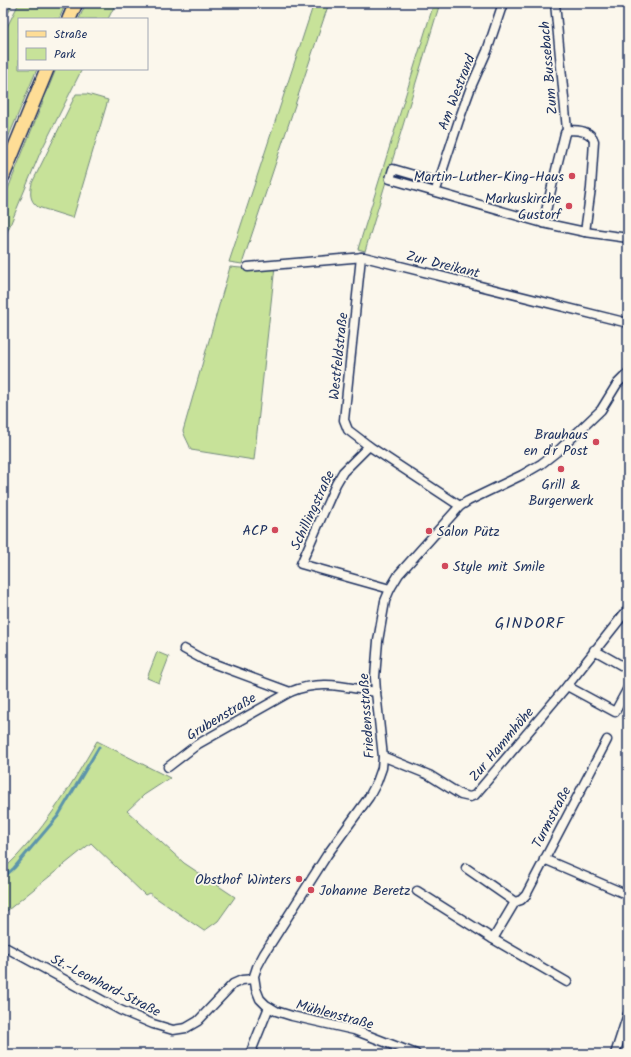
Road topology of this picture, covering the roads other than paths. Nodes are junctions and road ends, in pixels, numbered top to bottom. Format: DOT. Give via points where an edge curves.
graph roads {
  1 [pos="76,3"];
  2 [pos="503,3"];
  3 [pos="555,3"];
  4 [pos="69,18"];
  5 [pos="47,70"];
  6 [pos="567,130"];
  7 [pos="3,176"];
  8 [pos="438,182"];
  9 [pos="435,192"];
  10 [pos="543,223"];
  11 [pos="585,232"];
  12 [pos="628,238"];
  13 [pos="361,257"];
  14 [pos="248,266"];
  15 [pos="628,323"];
  16 [pos="628,373"];
  17 [pos="369,446"];
  18 [pos="460,506"];
  19 [pos="390,589"];
  20 [pos="628,609"];
  21 [pos="184,649"];
  22 [pos="594,650"];
  23 [pos="628,669"];
  24 [pos="567,686"];
  25 [pos="628,688"];
  26 [pos="290,692"];
  27 [pos="376,692"];
  28 [pos="607,740"];
  29 [pos="383,758"];
  30 [pos="168,767"];
  31 [pos="544,859"];
  32 [pos="466,868"];
  33 [pos="417,891"];
  34 [pos="628,895"];
  35 [pos="515,902"];
  36 [pos="493,939"];
  37 [pos="3,946"];
  38 [pos="254,979"];
  39 [pos="567,982"];
  40 [pos="269,1007"];
  41 [pos="628,1014"];
  42 [pos="250,1054"];
  43 [pos="416,1054"];
  44 [pos="615,1054"];
  1 -- 4 [label="main road"];
  2 -- 8 [label="street, Am Westrand" via="458,120"];
  3 -- 6 [label="street, Zum Bussebach"];
  5 -- 7 [label="main road"];
  6 -- 10 [label="street"];
  6 -- 11 [label="street" via="586,132 593,140 591,188"];
  8 -- 9 [label="street, Am Westrand"];
  8 -- 9 [label="street" via="393,169 390,179"];
  9 -- 10 [label="street"];
  10 -- 11 [label="street"];
  11 -- 12 [label="street"];
  13 -- 14 [label="street, Zur Dreikant"];
  13 -- 15 [label="street, Zur Dreikant"];
  13 -- 17 [label="street, Westfeldstraße" via="344,420 348,430"];
  16 -- 18 [label="street, Friedensstraße" via="617,384 601,410 559,450 522,475"];
  17 -- 18 [label="street"];
  17 -- 19 [label="street, Schillingstraße" via="339,478 301,564"];
  18 -- 19 [label="street, Friedensstraße" via="404,569"];
  19 -- 27 [label="street, Friedensstraße" via="380,629"];
  20 -- 22 [label="street, Zur Hammhöhe"];
  21 -- 26 [label="street" via="204,660"];
  22 -- 23 [label="street"];
  22 -- 24 [label="street, Zur Hammhöhe"];
  24 -- 25 [label="street" via="615,712"];
  24 -- 29 [label="street, Zur Hammhöhe" via="473,796 461,795 423,773"];
  26 -- 27 [label="street, Grubenstraße" via="302,686 321,684"];
  26 -- 30 [label="street, Grubenstraße" via="198,744"];
  27 -- 29 [label="street, Friedensstraße"];
  28 -- 31 [label="street, Turmstraße"];
  29 -- 38 [label="street, Friedensstraße" via="375,788 327,855 264,954"];
  31 -- 34 [label="street"];
  31 -- 35 [label="street, Turmstraße" via="524,896"];
  32 -- 35 [label="street"];
  33 -- 36 [label="street"];
  35 -- 36 [label="street, Turmstraße"];
  36 -- 39 [label="street"];
  37 -- 38 [label="street, St.-Leonhard-Straße" via="125,1012 173,1030 186,1028 201,1019 233,984"];
  38 -- 40 [label="street" via="258,996"];
  40 -- 42 [label="street"];
  40 -- 43 [label="street, Mühlenstraße" via="286,1015 354,1030"];
  41 -- 44 [label="street"];
}
